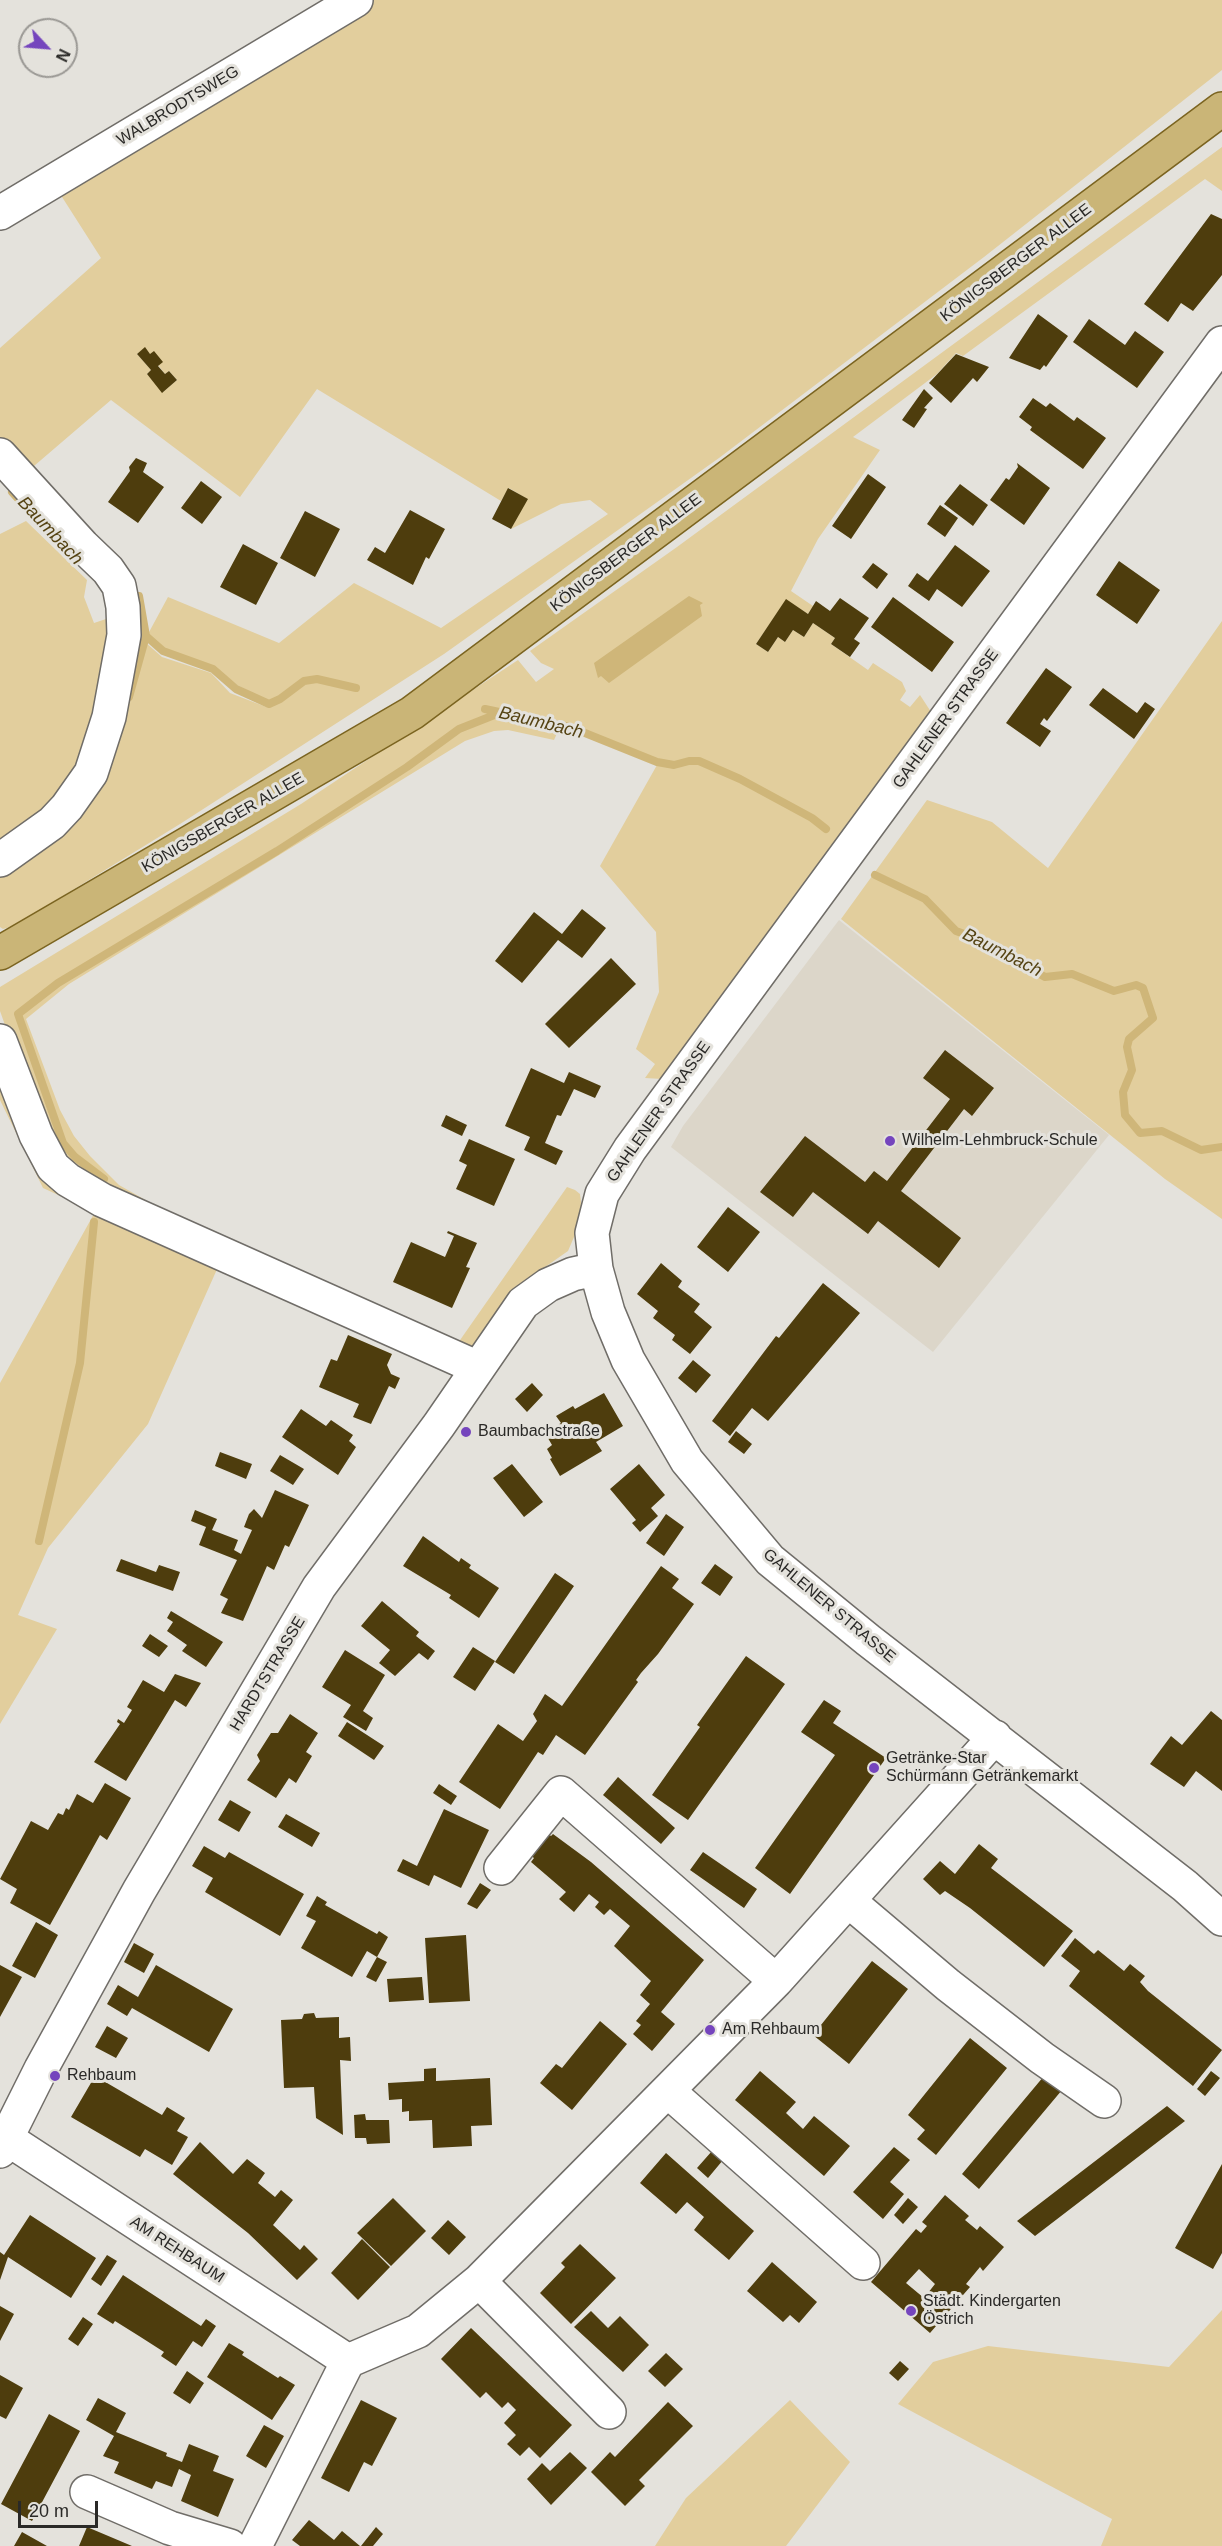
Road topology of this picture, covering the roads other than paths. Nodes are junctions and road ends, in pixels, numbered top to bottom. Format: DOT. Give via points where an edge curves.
graph roads {
  1 [pos="357,0"];
  2 [pos="1222,108"];
  3 [pos="0,213"];
  4 [pos="1222,343"];
  5 [pos="0,456"];
  6 [pos="0,860"];
  7 [pos="0,953"];
  8 [pos="0,1041"];
  9 [pos="596,1269"];
  10 [pos="476,1367"];
  11 [pos="995,1737"];
  12 [pos="501,1868"];
  13 [pos="850,1902"];
  14 [pos="1222,1919"];
  15 [pos="776,1982"];
  16 [pos="669,2092"];
  17 [pos="1104,2101"];
  18 [pos="2,2141"];
  19 [pos="863,2263"];
  20 [pos="479,2281"];
  21 [pos="348,2361"];
  22 [pos="609,2412"];
  23 [pos="87,2492"];
  24 [pos="230,2546"];
  25 [pos="255,2546"];
  1 -- 3 [label="street, WALBRODTSWEG"];
  2 -- 7 [label="main road, KÖNIGSBERGER ALLEE" via="412,712"];
  4 -- 9 [label="street, GAHLENER STRASSE" via="630,1149 602,1194 592,1233"];
  5 -- 6 [label="street" via="108,570 119,586 124,635 110,717 91,773 52,823"];
  8 -- 10 [label="street" via="36,1135 53,1167 69,1180 102,1200"];
  9 -- 10 [label="street, HARDTSTRASSE" via="548,1285 523,1302"];
  9 -- 11 [label="street, GAHLENER STRASSE" via="628,1360 687,1461 729,1515 770,1560"];
  10 -- 18 [label="street, HARDTSTRASSE" via="439,1425 319,1587 139,1891"];
  11 -- 13 [label="street"];
  11 -- 14 [label="street, GAHLENER STRASSE"];
  12 -- 15 [label="street" via="561,1792"];
  13 -- 15 [label="street"];
  13 -- 17 [label="street" via="976,2007"];
  15 -- 16 [label="street"];
  16 -- 19 [label="street"];
  16 -- 20 [label="street"];
  18 -- 21 [label="street, AM REHBAUM"];
  20 -- 21 [label="street" via="418,2331"];
  20 -- 22 [label="street"];
  21 -- 25 [label="street"];
  23 -- 24 [label="street" via="170,2528"];
}
